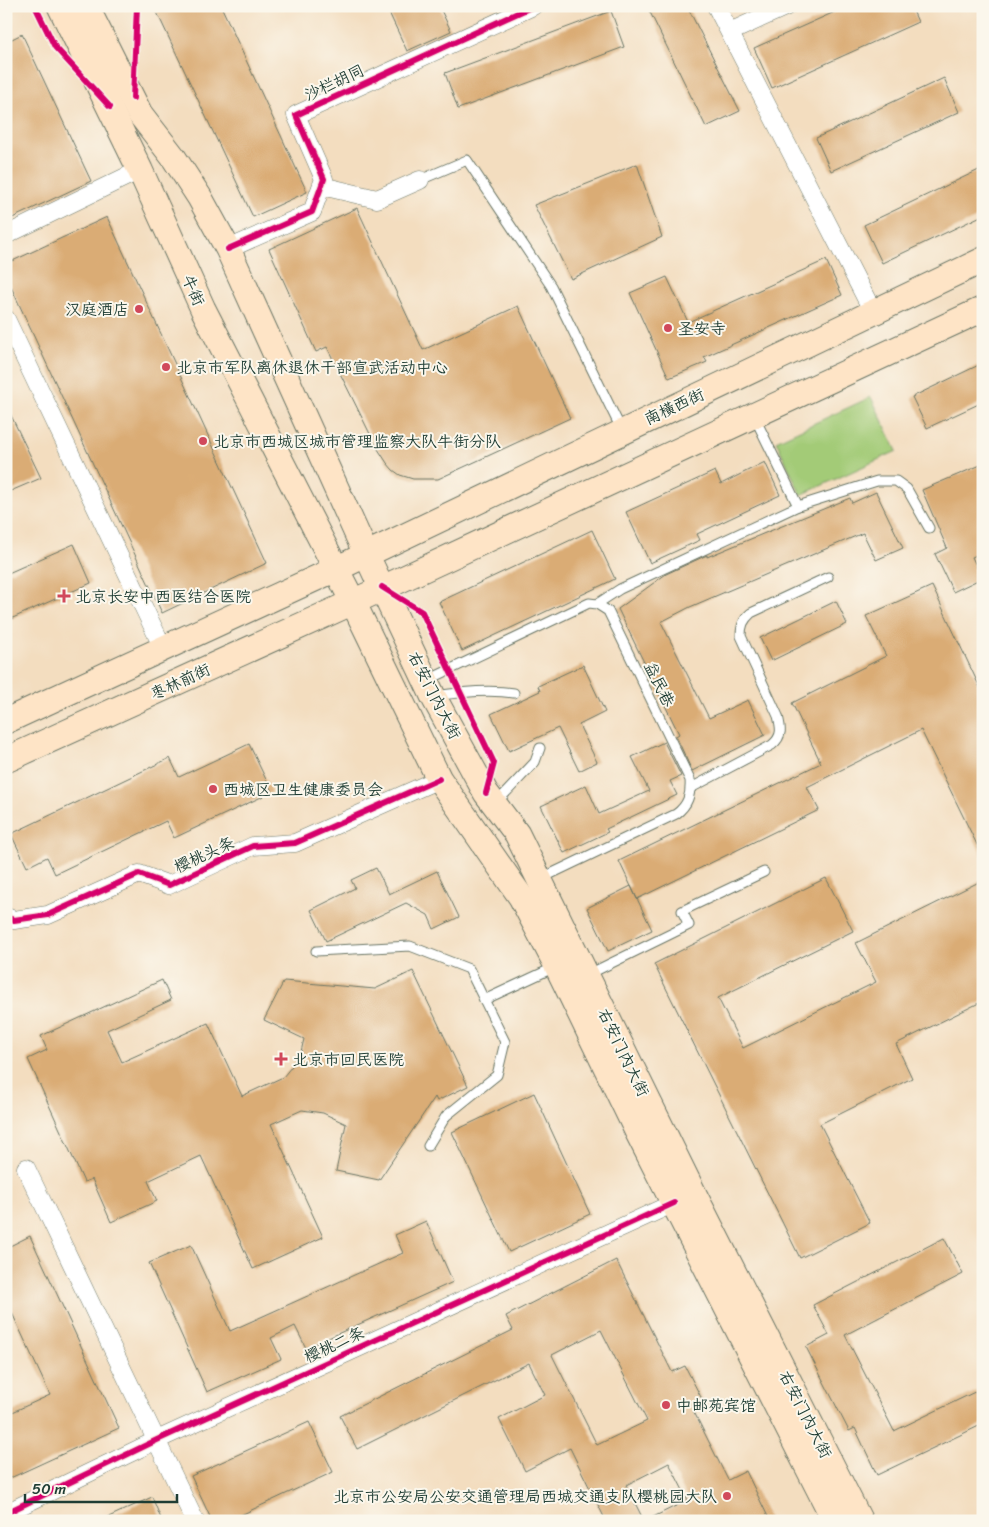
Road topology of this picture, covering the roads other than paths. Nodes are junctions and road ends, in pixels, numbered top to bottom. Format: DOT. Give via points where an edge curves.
graph roads {
  1 [pos="60,6"];
  2 [pos="86,6"];
  3 [pos="533,6"];
  4 [pos="716,6"];
  5 [pos="787,6"];
  6 [pos="506,12"];
  7 [pos="730,32"];
  8 [pos="140,170"];
  9 [pos="420,180"];
  10 [pos="322,186"];
  11 [pos="6,234"];
  12 [pos="228,250"];
  13 [pos="983,260"];
  14 [pos="983,309"];
  15 [pos="873,312"];
  16 [pos="6,319"];
  17 [pos="754,416"];
  18 [pos="622,431"];
  19 [pos="798,506"];
  20 [pos="929,528"];
  21 [pos="366,554"];
  22 [pos="336,569"];
  23 [pos="828,577"];
  24 [pos="382,587"];
  25 [pos="353,602"];
  26 [pos="598,604"];
  27 [pos="163,648"];
  28 [pos="430,689"];
  29 [pos="514,693"];
  30 [pos="6,720"];
  31 [pos="540,748"];
  32 [pos="6,760"];
  33 [pos="439,778"];
  34 [pos="690,788"];
  35 [pos="495,804"];
  36 [pos="764,872"];
  37 [pos="540,879"];
  38 [pos="6,917"];
  39 [pos="316,951"];
  40 [pos="557,966"];
  41 [pos="586,975"];
  42 [pos="484,1000"];
  43 [pos="428,1146"];
  44 [pos="26,1168"];
  45 [pos="684,1199"];
  46 [pos="157,1440"];
  47 [pos="6,1513"];
  48 [pos="848,1519"];
  49 [pos="195,1521"];
  1 -- 8 [label="main road, 牛街"];
  2 -- 12 [label="main road" via="140,114 200,198"];
  3 -- 6 [label="street"];
  4 -- 7 [label="street"];
  5 -- 7 [label="street"];
  6 -- 10 [label="street, 沙栏胡同" via="296,115 324,179"];
  7 -- 15 [label="street"];
  8 -- 11 [label="street"];
  8 -- 22 [label="main road, 牛街" via="203,308"];
  9 -- 10 [label="street" via="377,200"];
  9 -- 18 [label="lane" via="467,160 551,286"];
  10 -- 12 [label="street" via="312,212"];
  12 -- 21 [label="main road"];
  13 -- 15 [label="main road, 南横西街"];
  14 -- 17 [label="main road"];
  15 -- 18 [label="main road, 南横西街"];
  16 -- 27 [label="street"];
  17 -- 19 [label="lane"];
  17 -- 24 [label="main road"];
  18 -- 21 [label="main road, 南横西街"];
  19 -- 20 [label="lane" via="877,481 896,481 907,489"];
  19 -- 26 [label="lane" via="620,589"];
  21 -- 22 [label="main road, 南横西街"];
  21 -- 24 [label="main road, 右安门内大街"];
  22 -- 25 [label="main road, 牛街"];
  22 -- 27 [label="main road"];
  23 -- 34 [label="lane" via="751,613 741,629 741,636 778,716 779,740"];
  24 -- 25 [label="main road, 枣林前街"];
  24 -- 28 [label="main road, 右安门内大街"];
  25 -- 32 [label="main road, 枣林前街"];
  25 -- 33 [label="main road, 右安门内大街"];
  26 -- 28 [label="lane" via="589,603"];
  26 -- 34 [label="lane, 益民巷" via="608,611 690,780"];
  27 -- 30 [label="main road"];
  28 -- 29 [label="lane"];
  28 -- 35 [label="main road, 右安门内大街"];
  31 -- 35 [label="lane" via="535,762"];
  33 -- 38 [label="street, 樱桃头条" via="295,843 254,846 169,885 139,874 48,915 14,920"];
  33 -- 40 [label="main road, 右安门内大街" via="521,897"];
  34 -- 37 [label="lane" via="689,799 676,814"];
  35 -- 37 [label="main road, 右安门内大街" via="518,834"];
  36 -- 41 [label="lane" via="682,911 689,925"];
  37 -- 41 [label="main road, 右安门内大街"];
  39 -- 42 [label="lane" via="410,946 469,969"];
  40 -- 42 [label="lane"];
  40 -- 45 [label="main road, 右安门内大街"];
  41 -- 45 [label="main road, 右安门内大街"];
  42 -- 43 [label="lane" via="505,1042 497,1075 446,1116"];
  44 -- 46 [label="street"];
  45 -- 46 [label="street, 樱桃二条"];
  45 -- 48 [label="main road, 右安门内大街"];
  46 -- 47 [label="street, 樱桃二条"];
  46 -- 49 [label="street"];
}
